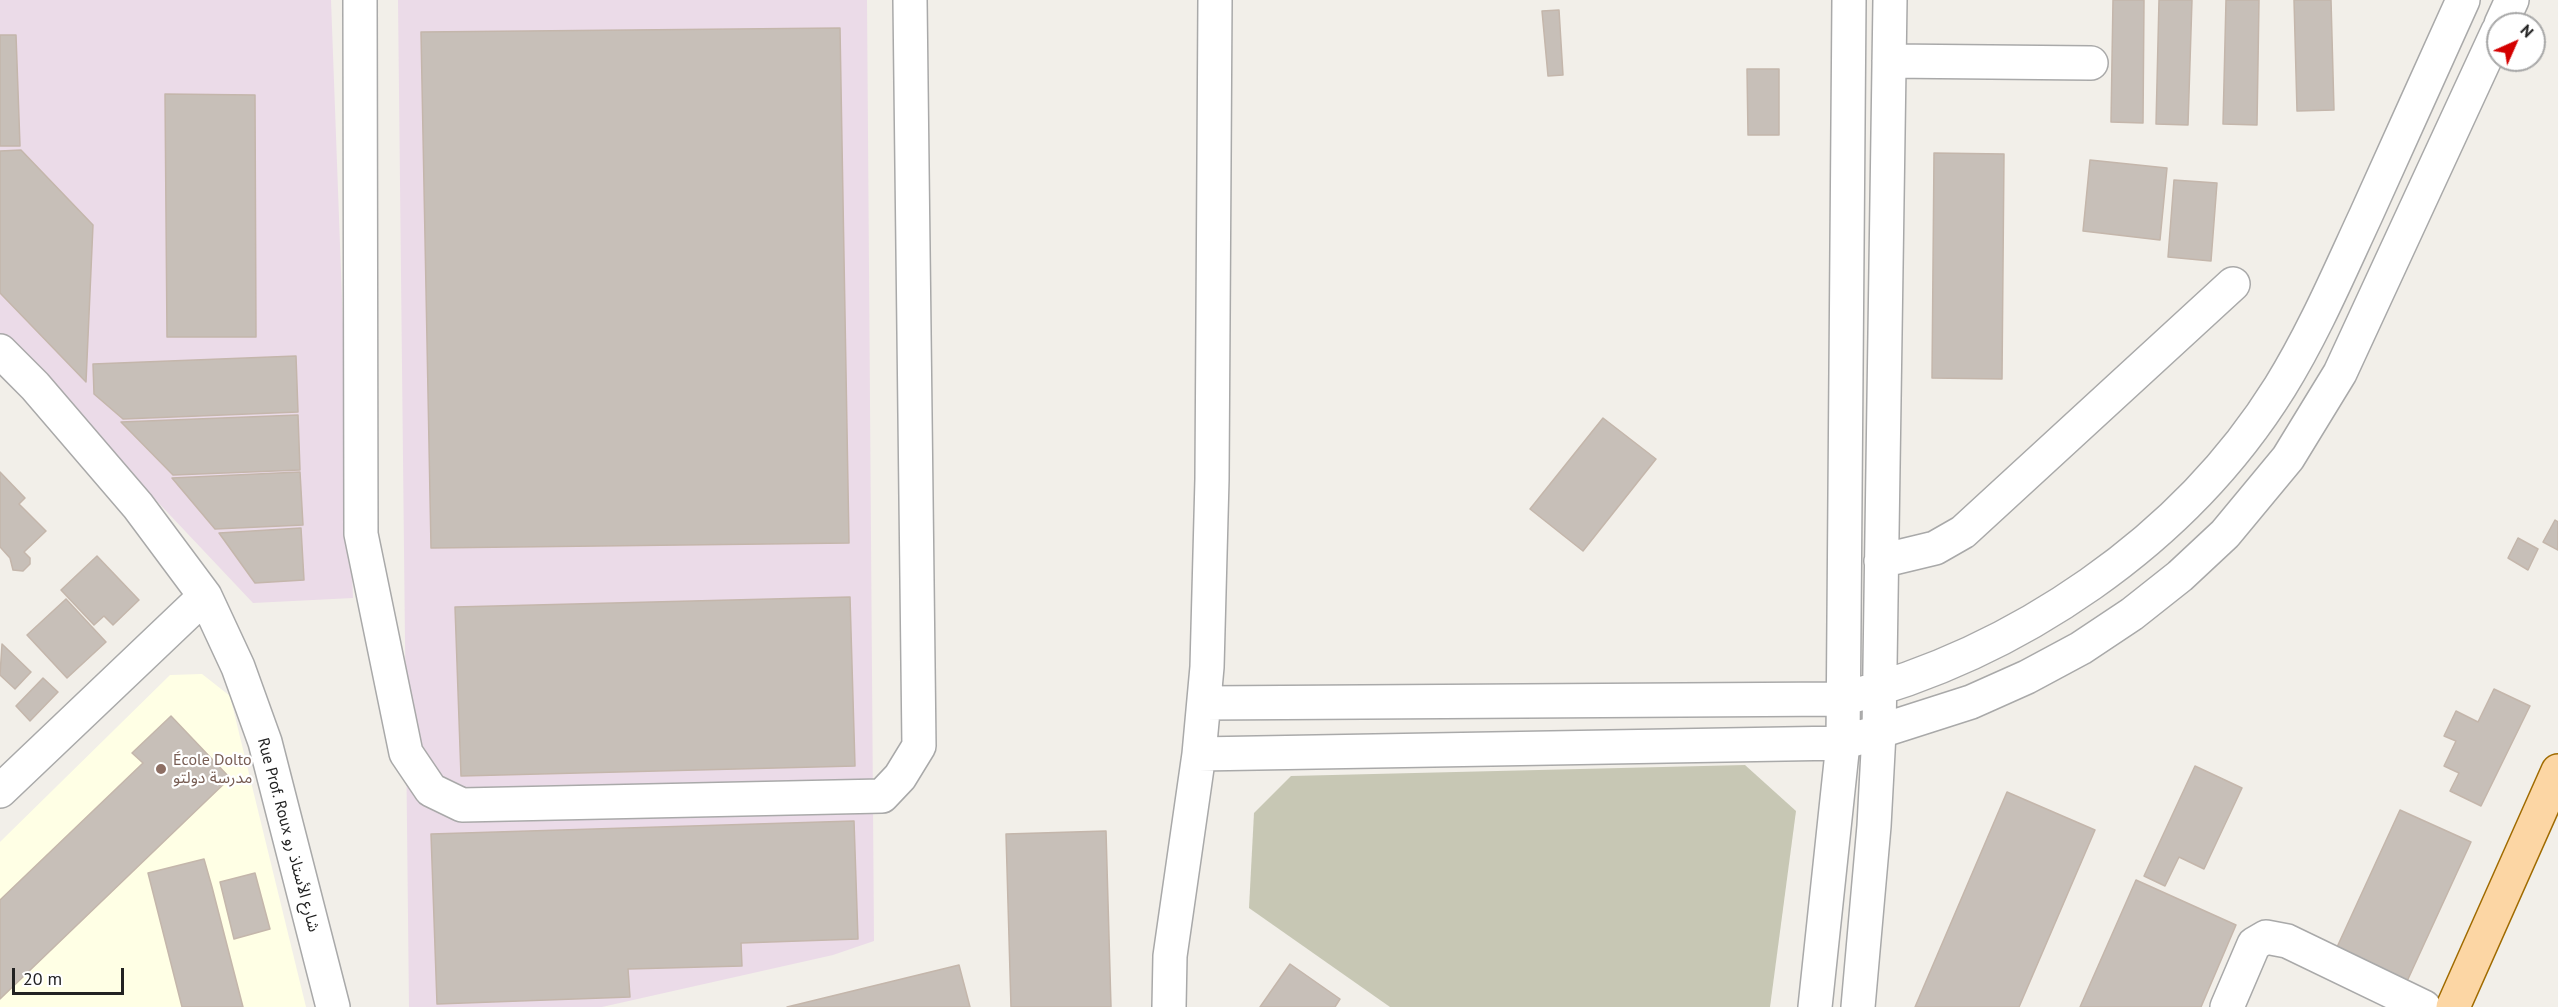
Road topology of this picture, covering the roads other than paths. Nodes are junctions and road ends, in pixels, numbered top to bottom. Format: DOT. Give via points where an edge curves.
graph roads {
  1 [pos="360,0"];
  2 [pos="910,0"];
  3 [pos="1215,0"];
  4 [pos="1848,0"];
  5 [pos="1890,0"];
  6 [pos="2463,0"];
  7 [pos="2486,57"];
  8 [pos="1889,61"];
  9 [pos="2091,63"];
  10 [pos="2233,284"];
  11 [pos="0,351"];
  12 [pos="2300,352"];
  13 [pos="2340,373"];
  14 [pos="1881,561"];
  15 [pos="205,596"];
  16 [pos="1880,689"];
  17 [pos="1842,699"];
  18 [pos="1204,703"];
  19 [pos="1879,733"];
  20 [pos="1843,742"];
  21 [pos="1199,754"];
  22 [pos="2558,771"];
  23 [pos="0,791"];
  24 [pos="333,1007"];
  25 [pos="1169,1007"];
  26 [pos="1815,1007"];
  27 [pos="1858,1007"];
  28 [pos="2227,1007"];
  29 [pos="2424,1007"];
  30 [pos="2453,1007"];
  1 -- 2 [label="street" via="361,534 406,753 431,790 462,805 882,796 900,777 918,746"];
  3 -- 18 [label="street" via="1212,511"];
  4 -- 17 [label="street"];
  5 -- 8 [label="street"];
  6 -- 12 [label="street" via="2319,319"];
  7 -- 13 [label="street"];
  8 -- 9 [label="street"];
  8 -- 14 [label="street"];
  10 -- 14 [label="street" via="1963,532 1935,548"];
  11 -- 15 [label="street, Rue Prof. Roux شارع الأستاذ رو" via="138,506"];
  12 -- 13 [label="street"];
  12 -- 16 [label="street" via="2249,432 2215,474 2136,549 2018,628"];
  13 -- 19 [label="street" via="2288,458 2258,497 2195,562 2132,614 2027,677 1971,702"];
  14 -- 16 [label="street"];
  15 -- 23 [label="street"];
  15 -- 24 [label="street, Rue Prof. Roux شارع الأستاذ رو" via="238,667 265,742"];
  16 -- 17 [label="street"];
  16 -- 19 [label="street"];
  17 -- 18 [label="street"];
  17 -- 20 [label="street"];
  18 -- 21 [label="street"];
  19 -- 20 [label="street"];
  19 -- 27 [label="street"];
  20 -- 21 [label="street"];
  20 -- 26 [label="street"];
  21 -- 25 [label="street" via="1170,957"];
  22 -- 30 [label="main road"];
  28 -- 29 [label="street" via="2254,944 2266,937 2287,941"];
}
